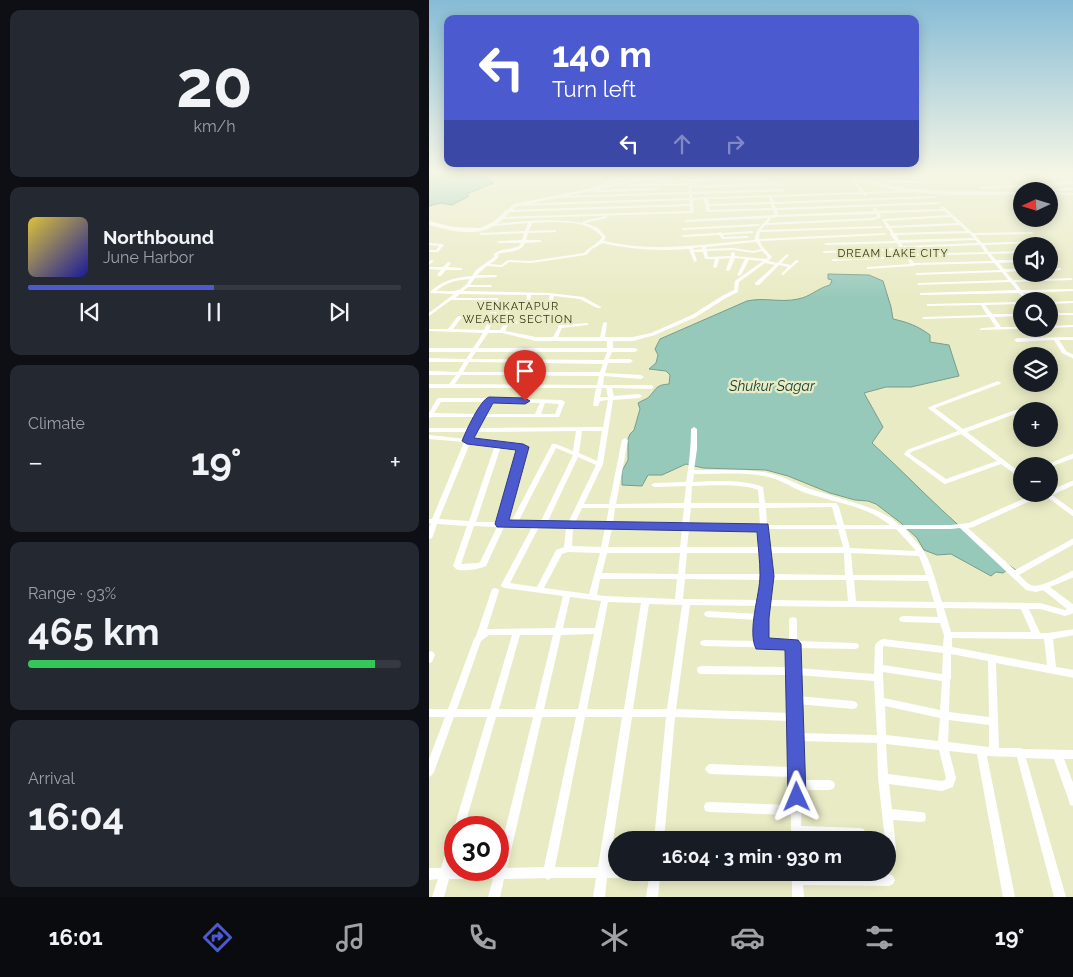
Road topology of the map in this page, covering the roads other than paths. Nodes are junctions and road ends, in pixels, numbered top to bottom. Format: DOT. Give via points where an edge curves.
graph roads {
  1 [pos="504,214"];
  2 [pos="618,214"];
  3 [pos="692,214"];
  4 [pos="824,214"];
  5 [pos="828,214"];
  6 [pos="878,214"];
  7 [pos="949,214"];
  8 [pos="567,216"];
  9 [pos="777,216"];
  10 [pos="952,216"];
  11 [pos="770,217"];
  12 [pos="500,218"];
  13 [pos="715,220"];
  14 [pos="694,221"];
  15 [pos="828,221"];
  16 [pos="565,222"];
  17 [pos="686,222"];
  18 [pos="429,223"];
  19 [pos="530,223"];
  20 [pos="583,223"];
  21 [pos="765,224"];
  22 [pos="961,224"];
  23 [pos="494,225"];
  24 [pos="758,225"];
  25 [pos="718,227"];
  26 [pos="881,227"];
  27 [pos="887,227"];
  28 [pos="696,228"];
  29 [pos="832,228"];
  30 [pos="683,229"];
  31 [pos="555,231"];
  32 [pos="759,231"];
  33 [pos="527,232"];
  34 [pos="752,232"];
  35 [pos="971,233"];
  36 [pos="1033,233"];
  37 [pos="481,234"];
  38 [pos="720,234"];
  39 [pos="884,234"];
  40 [pos="892,234"];
  41 [pos="702,235"];
  42 [pos="683,236"];
  43 [pos="836,236"];
  44 [pos="747,237"];
  45 [pos="977,239"];
  46 [pos="524,241"];
  47 [pos="540,241"];
  48 [pos="756,241"];
  49 [pos="897,241"];
  50 [pos="499,242"];
  51 [pos="602,242"];
  52 [pos="739,242"];
  53 [pos="729,243"];
  54 [pos="1013,243"];
  55 [pos="429,244"];
  56 [pos="827,244"];
  57 [pos="981,244"];
  58 [pos="703,248"];
  59 [pos="901,248"];
  60 [pos="691,249"];
  61 [pos="733,249"];
  62 [pos="763,250"];
  63 [pos="429,251"];
  64 [pos="753,252"];
  65 [pos="824,252"];
  66 [pos="1013,252"];
  67 [pos="988,253"];
  68 [pos="907,256"];
  69 [pos="717,258"];
  70 [pos="733,258"];
  71 [pos="748,258"];
  72 [pos="755,259"];
  73 [pos="767,260"];
  74 [pos="833,260"];
  75 [pos="695,261"];
  76 [pos="797,261"];
  77 [pos="1013,261"];
  78 [pos="995,262"];
  79 [pos="449,263"];
  80 [pos="487,264"];
  81 [pos="778,264"];
  82 [pos="912,264"];
  83 [pos="791,266"];
  84 [pos="715,267"];
  85 [pos="429,268"];
  86 [pos="444,268"];
  87 [pos="869,268"];
  88 [pos="461,269"];
  89 [pos="729,270"];
  90 [pos="1013,270"];
  91 [pos="1003,271"];
  92 [pos="959,272"];
  93 [pos="783,274"];
  94 [pos="917,274"];
  95 [pos="439,275"];
  96 [pos="739,275"];
  97 [pos="495,276"];
  98 [pos="474,277"];
  99 [pos="1071,279"];
  100 [pos="1012,281"];
  101 [pos="967,282"];
  102 [pos="757,284"];
  103 [pos="919,284"];
  104 [pos="467,286"];
  105 [pos="490,286"];
  106 [pos="1073,290"];
  107 [pos="973,292"];
  108 [pos="1013,292"];
  109 [pos="1020,292"];
  110 [pos="458,293"];
  111 [pos="922,294"];
  112 [pos="529,295"];
  113 [pos="552,295"];
  114 [pos="492,298"];
  115 [pos="452,299"];
  116 [pos="447,302"];
  117 [pos="1073,302"];
  118 [pos="1013,303"];
  119 [pos="1058,303"];
  120 [pos="538,304"];
  121 [pos="983,304"];
  122 [pos="929,305"];
  123 [pos="599,307"];
  124 [pos="509,309"];
  125 [pos="1058,314"];
  126 [pos="1073,314"];
  127 [pos="429,315"];
  128 [pos="1013,315"];
  129 [pos="991,316"];
  130 [pos="460,317"];
  131 [pos="924,318"];
  132 [pos="605,323"];
  133 [pos="506,324"];
  134 [pos="587,324"];
  135 [pos="1073,326"];
  136 [pos="1058,327"];
  137 [pos="999,328"];
  138 [pos="1013,328"];
  139 [pos="982,329"];
  140 [pos="429,330"];
  141 [pos="449,331"];
  142 [pos="486,332"];
  143 [pos="502,332"];
  144 [pos="1073,338"];
  145 [pos="555,339"];
  146 [pos="601,339"];
  147 [pos="1058,339"];
  148 [pos="610,340"];
  149 [pos="1017,340"];
  150 [pos="429,350"];
  151 [pos="474,350"];
  152 [pos="610,350"];
  153 [pos="635,350"];
  154 [pos="1073,358"];
  155 [pos="429,360"];
  156 [pos="467,361"];
  157 [pos="607,361"];
  158 [pos="630,361"];
  159 [pos="429,373"];
  160 [pos="458,374"];
  161 [pos="602,374"];
  162 [pos="641,377"];
  163 [pos="998,383"];
  164 [pos="429,386"];
  165 [pos="451,386"];
  166 [pos="651,387"];
  167 [pos="599,388"];
  168 [pos="609,388"];
  169 [pos="639,396"];
  170 [pos="611,398"];
  171 [pos="489,400"];
  172 [pos="543,402"];
  173 [pos="1013,413"];
  174 [pos="430,415"];
  175 [pos="481,415"];
  176 [pos="537,416"];
  177 [pos="579,429"];
  178 [pos="605,429"];
  179 [pos="694,429"];
  180 [pos="429,430"];
  181 [pos="471,430"];
  182 [pos="962,432"];
  183 [pos="429,437"];
  184 [pos="625,440"];
  185 [pos="467,441"];
  186 [pos="499,444"];
  187 [pos="576,455"];
  188 [pos="1073,455"];
  189 [pos="1001,461"];
  190 [pos="1058,462"];
  191 [pos="600,464"];
  192 [pos="691,466"];
  193 [pos="1013,470"];
  194 [pos="1073,482"];
  195 [pos="654,485"];
  196 [pos="689,485"];
  197 [pos="1058,489"];
  198 [pos="1026,502"];
  199 [pos="1056,502"];
  200 [pos="687,505"];
  201 [pos="763,505"];
  202 [pos="581,506"];
  203 [pos="613,506"];
  204 [pos="1073,515"];
  205 [pos="432,521"];
  206 [pos="473,524"];
  207 [pos="502,524"];
  208 [pos="513,525"];
  209 [pos="539,525"];
  210 [pos="571,526"];
  211 [pos="610,526"];
  212 [pos="962,526"];
  213 [pos="685,527"];
  214 [pos="763,527"];
  215 [pos="841,528"];
  216 [pos="898,528"];
  217 [pos="429,536"];
  218 [pos="1073,540"];
  219 [pos="568,549"];
  220 [pos="604,550"];
  221 [pos="847,550"];
  222 [pos="684,551"];
  223 [pos="766,551"];
  224 [pos="922,554"];
  225 [pos="1073,573"];
  226 [pos="1014,574"];
  227 [pos="597,576"];
  228 [pos="767,576"];
  229 [pos="682,577"];
  230 [pos="851,577"];
  231 [pos="931,578"];
  232 [pos="1044,587"];
  233 [pos="539,590"];
  234 [pos="495,591"];
  235 [pos="567,594"];
  236 [pos="592,597"];
  237 [pos="605,599"];
  238 [pos="645,601"];
  239 [pos="683,602"];
  240 [pos="764,603"];
  241 [pos="852,604"];
  242 [pos="939,605"];
  243 [pos="1024,606"];
  244 [pos="708,614"];
  245 [pos="761,618"];
  246 [pos="903,619"];
  247 [pos="793,620"];
  248 [pos="944,620"];
  249 [pos="598,631"];
  250 [pos="517,632"];
  251 [pos="558,632"];
  252 [pos="1073,632"];
  253 [pos="948,635"];
  254 [pos="480,636"];
  255 [pos="1037,636"];
  256 [pos="1048,636"];
  257 [pos="704,643"];
  258 [pos="762,644"];
  259 [pos="793,644"];
  260 [pos="855,646"];
  261 [pos="947,650"];
  262 [pos="992,660"];
  263 [pos="701,670"];
  264 [pos="1052,670"];
  265 [pos="793,671"];
  266 [pos="879,673"];
  267 [pos="1073,674"];
  268 [pos="947,678"];
  269 [pos="793,700"];
  270 [pos="880,701"];
  271 [pos="853,705"];
  272 [pos="451,712"];
  273 [pos="429,713"];
  274 [pos="493,713"];
  275 [pos="538,713"];
  276 [pos="628,713"];
  277 [pos="671,713"];
  278 [pos="582,714"];
  279 [pos="944,716"];
  280 [pos="794,718"];
  281 [pos="994,722"];
  282 [pos="795,737"];
  283 [pos="881,739"];
  284 [pos="943,747"];
  285 [pos="981,751"];
  286 [pos="994,752"];
  287 [pos="1020,752"];
  288 [pos="1057,754"];
  289 [pos="1073,756"];
  290 [pos="710,769"];
  291 [pos="429,772"];
  292 [pos="797,772"];
  293 [pos="883,778"];
  294 [pos="797,785"];
  295 [pos="831,785"];
  296 [pos="1072,797"];
  297 [pos="709,807"];
  298 [pos="796,810"];
  299 [pos="887,814"];
  300 [pos="463,816"];
  301 [pos="921,817"];
  302 [pos="660,831"];
  303 [pos="796,831"];
  304 [pos="889,831"];
  305 [pos="509,836"];
  306 [pos="429,874"];
  307 [pos="444,874"];
  308 [pos="509,874"];
  309 [pos="548,874"];
  310 [pos="602,874"];
  311 [pos="608,874"];
  312 [pos="444,877"];
  313 [pos="498,881"];
  314 [pos="654,881"];
  315 [pos="797,881"];
  316 [pos="438,897"];
  317 [pos="494,897"];
  318 [pos="599,897"];
  319 [pos="652,897"];
  320 [pos="798,897"];
  321 [pos="1009,897"];
  322 [pos="1060,897"];
  1 -- 12 [label="street"];
  2 -- 8 [label="street"];
  2 -- 20 [label="street"];
  3 -- 14 [label="street"];
  4 -- 5 [label="street"];
  4 -- 9 [label="street"];
  4 -- 15 [label="street"];
  6 -- 15 [label="street" via="875,220"];
  7 -- 10 [label="street"];
  8 -- 12 [label="street"];
  8 -- 16 [label="street"];
  9 -- 11 [label="street"];
  10 -- 22 [label="street"];
  10 -- 27 [label="street" via="886,219"];
  11 -- 13 [label="street"];
  11 -- 21 [label="street"];
  12 -- 23 [label="street"];
  13 -- 14 [label="street"];
  13 -- 25 [label="street"];
  14 -- 17 [label="street"];
  14 -- 28 [label="street"];
  15 -- 21 [label="street"];
  15 -- 29 [label="street"];
  16 -- 19 [label="street"];
  16 -- 20 [label="street"];
  18 -- 23 [label="street" via="469,229"];
  19 -- 23 [label="street"];
  19 -- 33 [label="street"];
  20 -- 51 [label="street" via="599,229 604,237"];
  21 -- 32 [label="street"];
  22 -- 27 [label="street"];
  22 -- 35 [label="street"];
  24 -- 25 [label="street"];
  25 -- 28 [label="street"];
  25 -- 38 [label="street"];
  26 -- 29 [label="street"];
  27 -- 40 [label="street"];
  28 -- 30 [label="street"];
  28 -- 41 [label="street"];
  29 -- 32 [label="street"];
  29 -- 43 [label="street"];
  31 -- 33 [label="street"];
  32 -- 48 [label="street"];
  33 -- 37 [label="street"];
  33 -- 46 [label="street"];
  34 -- 38 [label="street"];
  35 -- 36 [label="street"];
  35 -- 40 [label="street"];
  35 -- 45 [label="street"];
  38 -- 41 [label="street"];
  38 -- 44 [label="street" via="723,238"];
  39 -- 43 [label="street"];
  40 -- 49 [label="street"];
  41 -- 42 [label="street"];
  43 -- 48 [label="street"];
  45 -- 49 [label="street"];
  45 -- 57 [label="street"];
  46 -- 47 [label="street"];
  46 -- 50 [label="street"];
  46 -- 80 [label="street" via="512,252 495,253 497,257"];
  48 -- 52 [label="street"];
  48 -- 62 [label="street"];
  49 -- 56 [label="street"];
  49 -- 59 [label="street"];
  51 -- 60 [label="street" via="644,249"];
  51 -- 80 [label="street" via="581,255 529,262 508,261 502,266"];
  52 -- 53 [label="street"];
  52 -- 64 [label="street"];
  53 -- 58 [label="street"];
  53 -- 61 [label="street"];
  54 -- 57 [label="street"];
  55 -- 63 [label="street" via="442,245 437,251"];
  57 -- 59 [label="street"];
  57 -- 67 [label="street"];
  58 -- 60 [label="street"];
  58 -- 61 [label="street"];
  58 -- 69 [label="street" via="706,258"];
  59 -- 65 [label="street"];
  59 -- 68 [label="street"];
  60 -- 75 [label="street"];
  61 -- 64 [label="street"];
  61 -- 70 [label="street"];
  62 -- 64 [label="street"];
  62 -- 73 [label="street"];
  64 -- 72 [label="street"];
  66 -- 67 [label="street"];
  67 -- 68 [label="street"];
  67 -- 78 [label="street"];
  68 -- 74 [label="street"];
  68 -- 82 [label="street"];
  69 -- 70 [label="street"];
  69 -- 84 [label="street"];
  70 -- 71 [label="street"];
  70 -- 89 [label="street"];
  71 -- 72 [label="street"];
  71 -- 96 [label="street"];
  72 -- 73 [label="street"];
  73 -- 81 [label="street"];
  73 -- 81 [label="street" via="785,257"];
  73 -- 148 [label="street" via="737,282 736,291 699,314 644,338"];
  76 -- 83 [label="street"];
  77 -- 78 [label="street"];
  78 -- 82 [label="street"];
  78 -- 91 [label="street"];
  79 -- 86 [label="street"];
  80 -- 98 [label="street"];
  81 -- 83 [label="street"];
  81 -- 102 [label="street"];
  82 -- 87 [label="street"];
  83 -- 93 [label="street"];
  85 -- 86 [label="street"];
  86 -- 88 [label="street"];
  86 -- 95 [label="street"];
  90 -- 91 [label="street"];
  91 -- 92 [label="street"];
  91 -- 100 [label="street"];
  92 -- 94 [label="street"];
  92 -- 101 [label="street"];
  97 -- 98 [label="street"];
  98 -- 104 [label="street"];
  98 -- 110 [label="street" via="440,285 432,292"];
  99 -- 100 [label="street"];
  100 -- 101 [label="street"];
  100 -- 109 [label="street"];
  101 -- 103 [label="street"];
  101 -- 107 [label="street"];
  104 -- 105 [label="street"];
  104 -- 110 [label="street"];
  106 -- 109 [label="street"];
  107 -- 108 [label="street"];
  107 -- 111 [label="street"];
  110 -- 114 [label="street"];
  110 -- 115 [label="street"];
  112 -- 113 [label="street"];
  112 -- 114 [label="street"];
  112 -- 120 [label="street" via="527,305"];
  113 -- 123 [label="street" via="581,298"];
  113 -- 133 [label="street" via="545,318"];
  114 -- 115 [label="street"];
  114 -- 116 [label="street"];
  114 -- 142 [label="street" via="488,310 495,314"];
  115 -- 116 [label="street"];
  116 -- 127 [label="street"];
  117 -- 119 [label="street"];
  118 -- 121 [label="street"];
  121 -- 122 [label="street"];
  121 -- 129 [label="street"];
  124 -- 133 [label="street"];
  125 -- 126 [label="street"];
  128 -- 129 [label="street"];
  129 -- 131 [label="street"];
  129 -- 137 [label="street"];
  130 -- 141 [label="street"];
  132 -- 146 [label="street"];
  133 -- 143 [label="street"];
  134 -- 145 [label="street" via="560,324"];
  135 -- 136 [label="street"];
  137 -- 138 [label="street"];
  137 -- 139 [label="street"];
  140 -- 141 [label="street"];
  141 -- 142 [label="street"];
  142 -- 143 [label="street"];
  142 -- 151 [label="street"];
  143 -- 145 [label="street"];
  144 -- 147 [label="street"];
  145 -- 146 [label="street"];
  146 -- 148 [label="street"];
  147 -- 149 [label="street"];
  147 -- 154 [label="street" via="1063,352"];
  148 -- 152 [label="street"];
  150 -- 151 [label="street"];
  151 -- 152 [label="street"];
  151 -- 156 [label="street"];
  152 -- 153 [label="street"];
  152 -- 157 [label="street"];
  155 -- 156 [label="street"];
  156 -- 157 [label="street"];
  156 -- 160 [label="street"];
  157 -- 158 [label="street"];
  157 -- 161 [label="street"];
  159 -- 160 [label="street"];
  160 -- 161 [label="street"];
  160 -- 165 [label="street"];
  161 -- 162 [label="street"];
  161 -- 167 [label="street"];
  163 -- 182 [label="street" via="931,408"];
  164 -- 165 [label="street"];
  165 -- 167 [label="street"];
  166 -- 168 [label="street"];
  167 -- 168 [label="street"];
  167 -- 170 [label="street" via="597,402"];
  168 -- 170 [label="street"];
  169 -- 170 [label="street"];
  170 -- 178 [label="street"];
  171 -- 172 [label="street"];
  171 -- 174 [label="street" via="441,400"];
  171 -- 175 [label="street"];
  172 -- 176 [label="street"];
  172 -- 176 [label="street" via="562,402 557,416"];
  173 -- 182 [label="street"];
  174 -- 175 [label="street"];
  175 -- 176 [label="street"];
  175 -- 181 [label="street"];
  177 -- 178 [label="street"];
  177 -- 181 [label="street"];
  177 -- 187 [label="street"];
  178 -- 191 [label="street"];
  179 -- 192 [label="street" via="695,449"];
  180 -- 181 [label="street"];
  181 -- 185 [label="street"];
  182 -- 189 [label="street"];
  182 -- 189 [label="street" via="907,454 945,482"];
  183 -- 185 [label="street"];
  184 -- 203 [label="street"];
  185 -- 186 [label="street"];
  185 -- 205 [label="street"];
  186 -- 206 [label="street"];
  186 -- 207 [label="street" via="523,447"];
  187 -- 191 [label="street"];
  187 -- 208 [label="street" via="554,445"];
  187 -- 209 [label="street"];
  188 -- 190 [label="street"];
  189 -- 193 [label="street"];
  191 -- 202 [label="street"];
  192 -- 196 [label="street"];
  192 -- 216 [label="street" via="774,476 803,490 866,507"];
  194 -- 197 [label="street"];
  195 -- 196 [label="street"];
  196 -- 200 [label="street"];
  196 -- 201 [label="street" via="759,487"];
  198 -- 212 [label="street"];
  199 -- 204 [label="street"];
  200 -- 201 [label="street"];
  200 -- 203 [label="street"];
  200 -- 213 [label="street"];
  201 -- 214 [label="street"];
  201 -- 215 [label="street" via="834,505"];
  202 -- 203 [label="street"];
  202 -- 210 [label="street"];
  203 -- 211 [label="street"];
  205 -- 206 [label="street"];
  205 -- 217 [label="street"];
  206 -- 207 [label="street"];
  206 -- 207 [label="street" via="458,567 481,566"];
  207 -- 208 [label="street"];
  208 -- 209 [label="street"];
  209 -- 210 [label="street"];
  209 -- 233 [label="street" via="505,585"];
  210 -- 211 [label="street"];
  210 -- 219 [label="street"];
  211 -- 213 [label="street"];
  211 -- 220 [label="street"];
  212 -- 216 [label="street"];
  212 -- 226 [label="street"];
  213 -- 214 [label="street"];
  213 -- 222 [label="street"];
  214 -- 215 [label="street"];
  214 -- 223 [label="street"];
  215 -- 216 [label="street"];
  215 -- 221 [label="street"];
  216 -- 224 [label="street"];
  218 -- 226 [label="street"];
  219 -- 220 [label="street"];
  219 -- 233 [label="street" via="559,552"];
  220 -- 222 [label="street"];
  220 -- 227 [label="street"];
  221 -- 223 [label="street"];
  221 -- 224 [label="street"];
  221 -- 230 [label="street"];
  222 -- 223 [label="street"];
  222 -- 229 [label="street"];
  223 -- 228 [label="street"];
  224 -- 231 [label="street"];
  225 -- 232 [label="street"];
  226 -- 232 [label="street" via="1032,589"];
  227 -- 229 [label="street"];
  227 -- 236 [label="street"];
  228 -- 229 [label="street"];
  228 -- 230 [label="street"];
  228 -- 240 [label="street"];
  229 -- 239 [label="street"];
  230 -- 231 [label="street"];
  230 -- 241 [label="street"];
  231 -- 242 [label="street"];
  232 -- 243 [label="street" via="1073,610 1065,613 1040,606"];
  233 -- 235 [label="street"];
  234 -- 254 [label="street"];
  235 -- 236 [label="street"];
  235 -- 251 [label="street"];
  236 -- 237 [label="street"];
  237 -- 238 [label="street"];
  237 -- 249 [label="street"];
  238 -- 239 [label="street"];
  238 -- 276 [label="street"];
  239 -- 240 [label="street"];
  239 -- 277 [label="street"];
  240 -- 241 [label="street"];
  240 -- 245 [label="street"];
  241 -- 242 [label="street"];
  242 -- 243 [label="street"];
  242 -- 248 [label="street"];
  243 -- 255 [label="street"];
  244 -- 245 [label="street"];
  245 -- 258 [label="street"];
  246 -- 248 [label="street"];
  247 -- 259 [label="street"];
  248 -- 253 [label="street"];
  249 -- 251 [label="street"];
  249 -- 278 [label="street"];
  250 -- 251 [label="street"];
  250 -- 254 [label="street" via="487,632"];
  250 -- 274 [label="street"];
  251 -- 275 [label="street"];
  252 -- 256 [label="street"];
  253 -- 255 [label="street"];
  253 -- 261 [label="street"];
  254 -- 272 [label="street"];
  255 -- 256 [label="street"];
  256 -- 264 [label="street"];
  257 -- 258 [label="street"];
  258 -- 259 [label="street"];
  259 -- 260 [label="street"];
  259 -- 265 [label="street"];
  261 -- 262 [label="street"];
  261 -- 266 [label="street" via="883,642 879,645"];
  261 -- 268 [label="street"];
  262 -- 264 [label="street"];
  262 -- 281 [label="street"];
  263 -- 265 [label="street"];
  264 -- 267 [label="street"];
  265 -- 266 [label="street"];
  265 -- 269 [label="street"];
  266 -- 268 [label="street"];
  266 -- 270 [label="street"];
  268 -- 279 [label="street"];
  269 -- 271 [label="street"];
  269 -- 280 [label="street"];
  270 -- 279 [label="street"];
  270 -- 283 [label="street"];
  272 -- 273 [label="street"];
  272 -- 274 [label="street"];
  272 -- 291 [label="street"];
  274 -- 275 [label="street"];
  274 -- 300 [label="street"];
  275 -- 278 [label="street"];
  275 -- 305 [label="street"];
  276 -- 277 [label="street"];
  276 -- 278 [label="street"];
  276 -- 310 [label="street"];
  277 -- 280 [label="street"];
  277 -- 302 [label="street"];
  278 -- 309 [label="street"];
  279 -- 281 [label="street"];
  279 -- 284 [label="street"];
  280 -- 282 [label="street"];
  281 -- 286 [label="street"];
  282 -- 283 [label="street"];
  282 -- 292 [label="street"];
  283 -- 284 [label="street"];
  283 -- 293 [label="street"];
  284 -- 285 [label="street"];
  284 -- 293 [label="street" via="951,778 949,784 942,786"];
  285 -- 286 [label="street"];
  285 -- 321 [label="street"];
  286 -- 287 [label="street"];
  287 -- 288 [label="street"];
  287 -- 322 [label="street"];
  288 -- 289 [label="street"];
  288 -- 296 [label="street"];
  290 -- 292 [label="street"];
  292 -- 294 [label="street"];
  293 -- 299 [label="street"];
  294 -- 295 [label="street"];
  294 -- 298 [label="street"];
  297 -- 298 [label="street"];
  298 -- 303 [label="street"];
  299 -- 301 [label="street"];
  299 -- 304 [label="street"];
  306 -- 307 [label="street"];
  308 -- 309 [label="street"];
  309 -- 310 [label="street"];
  310 -- 311 [label="street"];
  310 -- 318 [label="street"];
  312 -- 316 [label="street"];
  313 -- 317 [label="street"];
  314 -- 319 [label="street"];
  315 -- 320 [label="street"];
}
